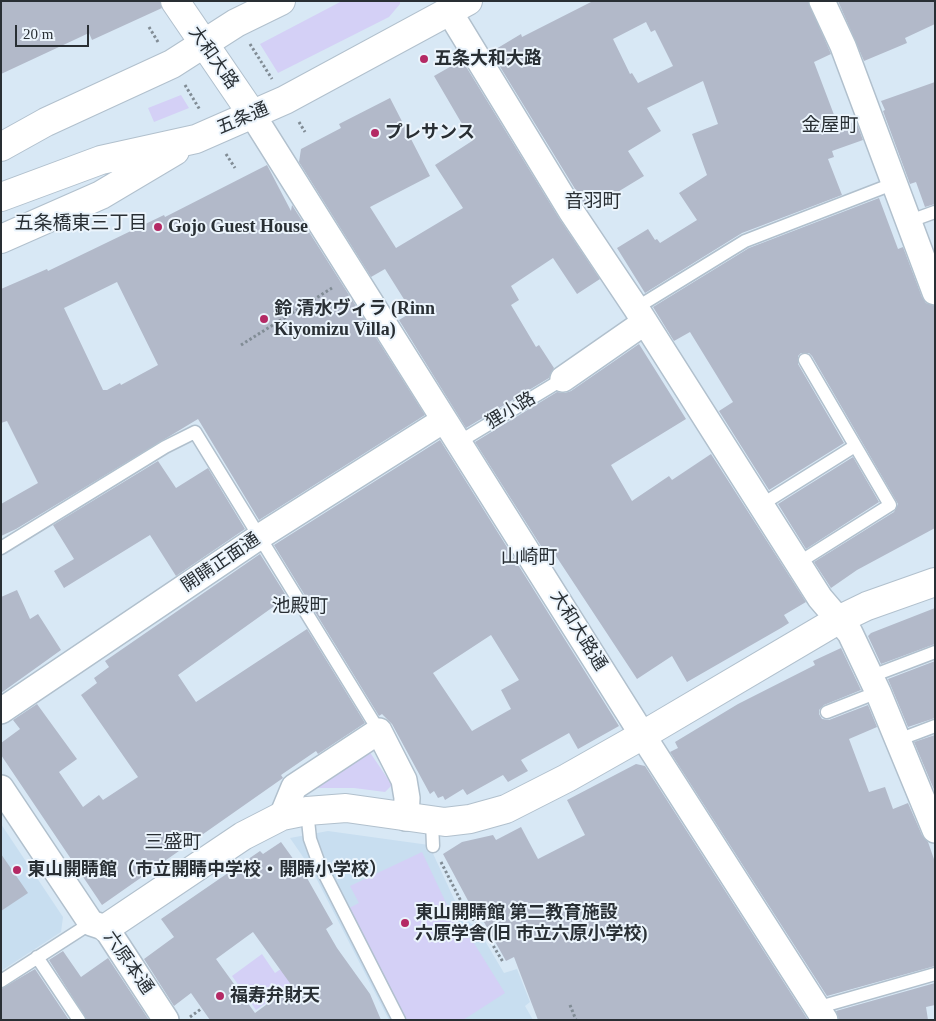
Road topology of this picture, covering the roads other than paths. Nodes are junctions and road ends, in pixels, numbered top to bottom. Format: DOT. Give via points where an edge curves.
graph roads {
  1 [pos="174,1"];
  2 [pos="281,1"];
  3 [pos="822,1"];
  4 [pos="459,6"];
  5 [pos="203,44"];
  6 [pos="252,114"];
  7 [pos="46,122"];
  8 [pos="1,136"];
  9 [pos="196,139"];
  10 [pos="1,147"];
  11 [pos="895,183"];
  12 [pos="1,197"];
  13 [pos="935,212"];
  14 [pos="910,221"];
  15 [pos="1,239"];
  16 [pos="935,292"];
  17 [pos="640,315"];
  18 [pos="805,360"];
  19 [pos="563,379"];
  20 [pos="444,420"];
  21 [pos="459,442"];
  22 [pos="855,446"];
  23 [pos="761,505"];
  24 [pos="259,537"];
  25 [pos="1,548"];
  26 [pos="798,564"];
  27 [pos="935,582"];
  28 [pos="838,620"];
  29 [pos="935,652"];
  30 [pos="875,684"];
  31 [pos="1,711"];
  32 [pos="827,712"];
  33 [pos="935,726"];
  34 [pos="379,731"];
  35 [pos="643,735"];
  36 [pos="898,740"];
  37 [pos="1,788"];
  38 [pos="294,813"];
  39 [pos="932,814"];
  40 [pos="406,818"];
  41 [pos="98,925"];
  42 [pos="37,958"];
  43 [pos="935,974"];
  44 [pos="1,981"];
  45 [pos="821,1014"];
  46 [pos="79,1020"];
  47 [pos="166,1020"];
  48 [pos="399,1020"];
  1 -- 5 [label="main road, 大和大路"];
  2 -- 5 [label="main road"];
  3 -- 11 [label="street" via="843,46"];
  4 -- 6 [label="main road, 五条通" via="285,100"];
  4 -- 17 [label="street" via="571,211"];
  5 -- 6 [label="main road, 大和大路"];
  5 -- 7 [label="main road" via="172,64"];
  6 -- 9 [label="main road, 五条通"];
  6 -- 20 [label="street, 大和大路通"];
  7 -- 8 [label="main road"];
  7 -- 10 [label="main road"];
  9 -- 12 [label="main road, 五条通" via="100,160"];
  9 -- 15 [label="main road" via="101,195"];
  11 -- 14 [label="street"];
  11 -- 17 [label="lane" via="745,242"];
  13 -- 14 [label="lane"];
  14 -- 16 [label="street"];
  17 -- 19 [label="street"];
  17 -- 23 [label="street"];
  18 -- 22 [label="lane"];
  19 -- 21 [label="lane, 狸小路"];
  20 -- 21 [label="street, 大和大路通"];
  20 -- 24 [label="street, 開睛正面通"];
  21 -- 35 [label="street, 大和大路通"];
  22 -- 23 [label="lane"];
  22 -- 26 [label="lane" via="890,505"];
  23 -- 26 [label="street"];
  24 -- 25 [label="lane" via="195,432 165,447"];
  24 -- 31 [label="street, 開睛正面通"];
  24 -- 34 [label="lane"];
  26 -- 28 [label="street"];
  27 -- 28 [label="main road"];
  28 -- 30 [label="street" via="850,633"];
  28 -- 35 [label="main road"];
  29 -- 30 [label="lane"];
  30 -- 32 [label="lane"];
  30 -- 36 [label="street"];
  33 -- 36 [label="lane"];
  34 -- 38 [label="street" via="294,787"];
  34 -- 40 [label="street" via="404,780"];
  35 -- 40 [label="main road" via="506,809 433,834"];
  35 -- 45 [label="street, 大和大路通"];
  36 -- 39 [label="street"];
  37 -- 41 [label="street, 六原本通"];
  38 -- 40 [label="main road" via="346,808"];
  38 -- 41 [label="main road" via="243,836"];
  38 -- 48 [label="lane" via="310,839 318,862"];
  41 -- 42 [label="lane"];
  41 -- 47 [label="street, 六原本通"];
  42 -- 44 [label="lane"];
  42 -- 46 [label="lane"];
  43 -- 45 [label="lane"];
}
